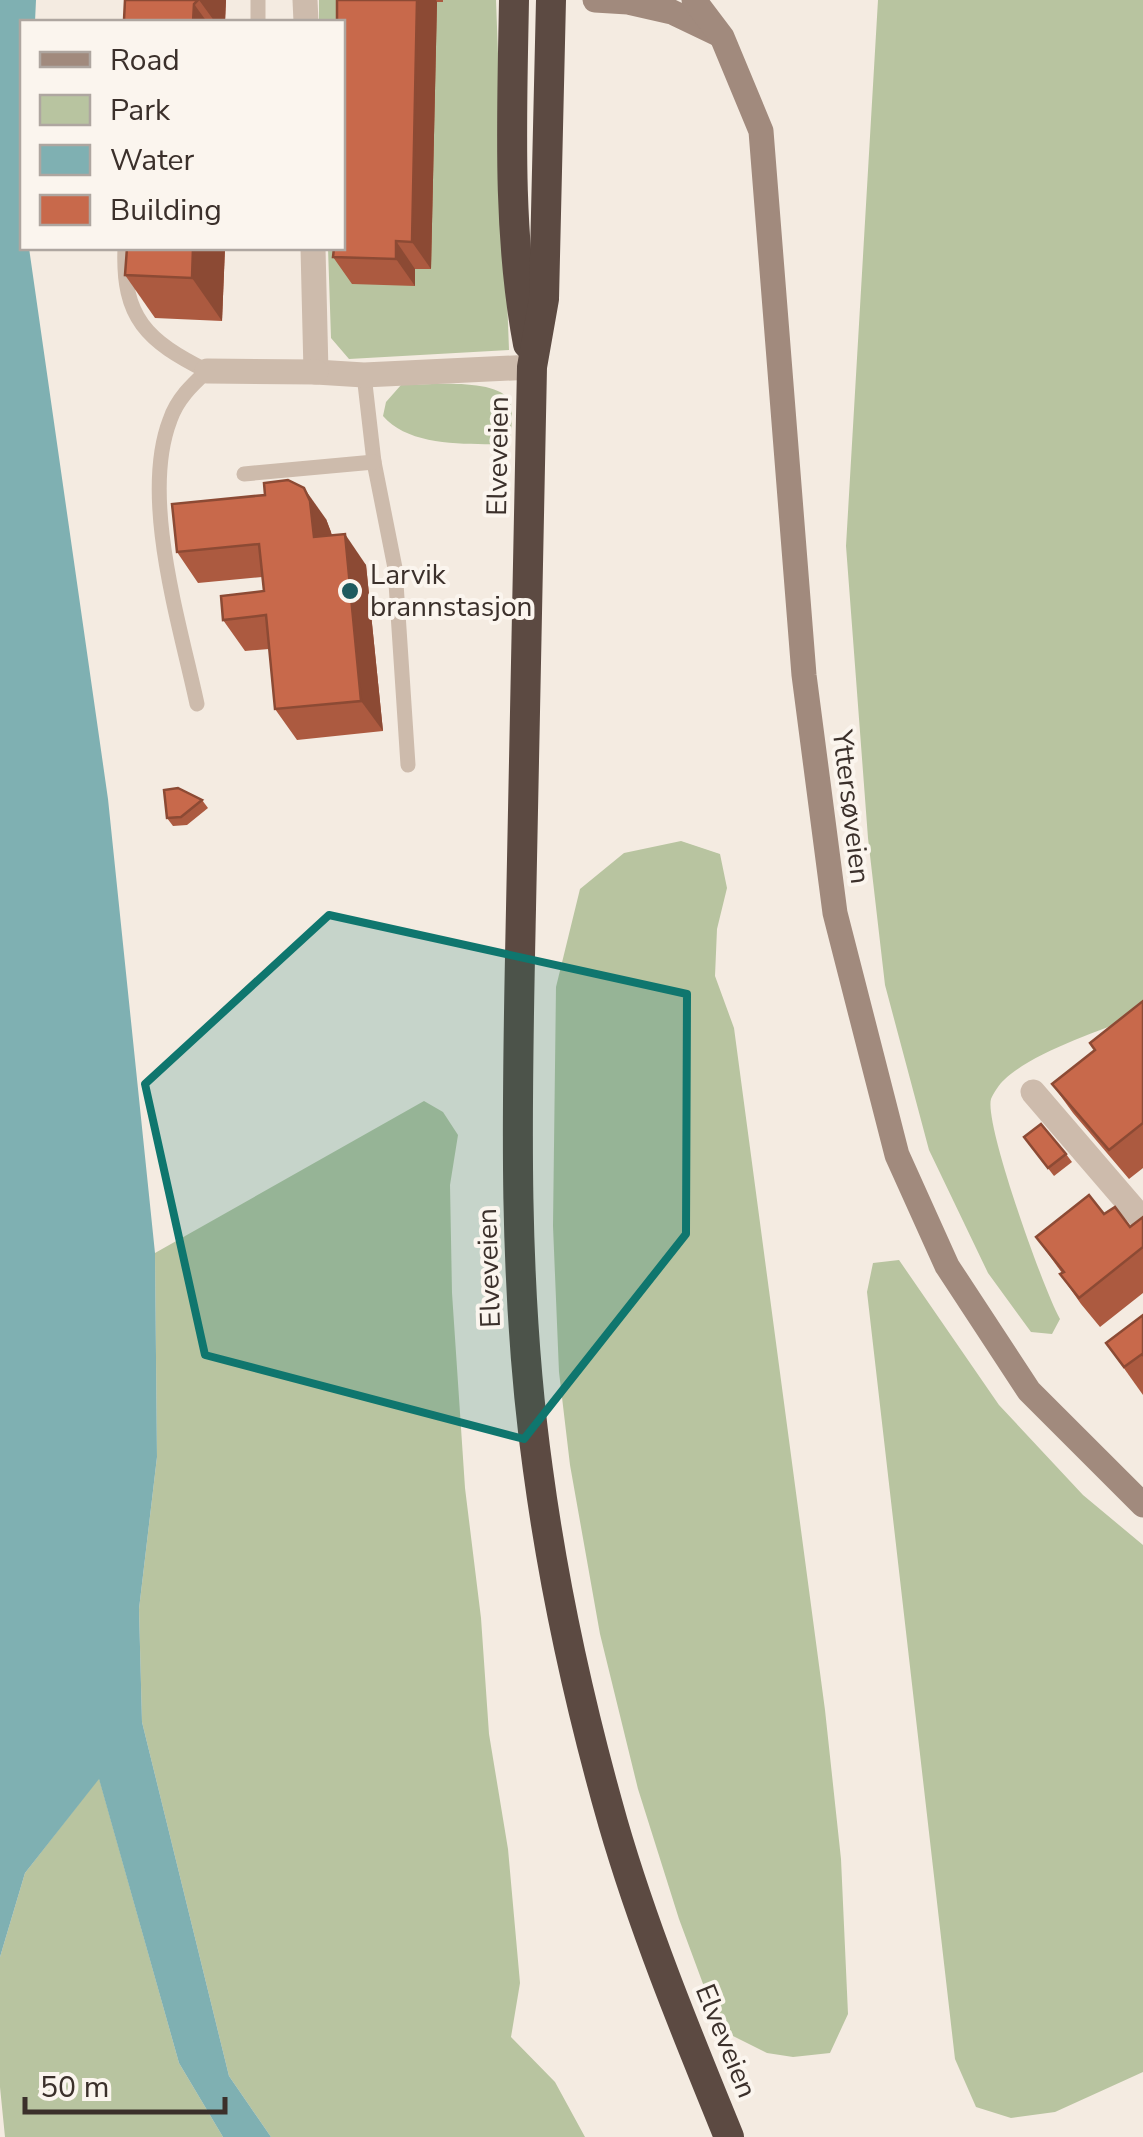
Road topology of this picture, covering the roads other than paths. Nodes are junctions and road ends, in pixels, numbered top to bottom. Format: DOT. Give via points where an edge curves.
graph roads {
  1 [pos="514,0"];
  2 [pos="551,0"];
  3 [pos="594,0"];
  4 [pos="694,0"];
  5 [pos="722,37"];
  6 [pos="125,250"];
  7 [pos="312,250"];
  8 [pos="532,367"];
  9 [pos="208,371"];
  10 [pos="316,372"];
  11 [pos="364,376"];
  12 [pos="374,462"];
  13 [pos="244,474"];
  14 [pos="197,704"];
  15 [pos="408,765"];
  16 [pos="1033,1092"];
  17 [pos="1143,1220"];
  18 [pos="1143,1505"];
  19 [pos="729,2137"];
  1 -- 8 [label="highway, Elveveien" via="520,298"];
  2 -- 8 [label="highway, Elveveien" via="544,299"];
  3 -- 5 [label="main road" via="672,12"];
  4 -- 5 [label="main road, Yttersøveien"];
  5 -- 18 [label="main road, Yttersøveien" via="761,131 804,675 835,913 897,1155 946,1266 1028,1391"];
  6 -- 9 [label="lane" via="126,296 136,317 155,338"];
  7 -- 10 [label="street"];
  8 -- 11 [label="street, Elveveien"];
  8 -- 19 [label="highway, Elveveien" via="518,1026 525,1354 564,1622 614,1826"];
  9 -- 10 [label="street, Elveveien"];
  9 -- 14 [label="lane" via="186,390 170,420 161,465 162,539"];
  10 -- 11 [label="street, Elveveien"];
  11 -- 12 [label="lane"];
  12 -- 13 [label="lane"];
  12 -- 15 [label="lane" via="395,568"];
  16 -- 17 [label="street"];
}
